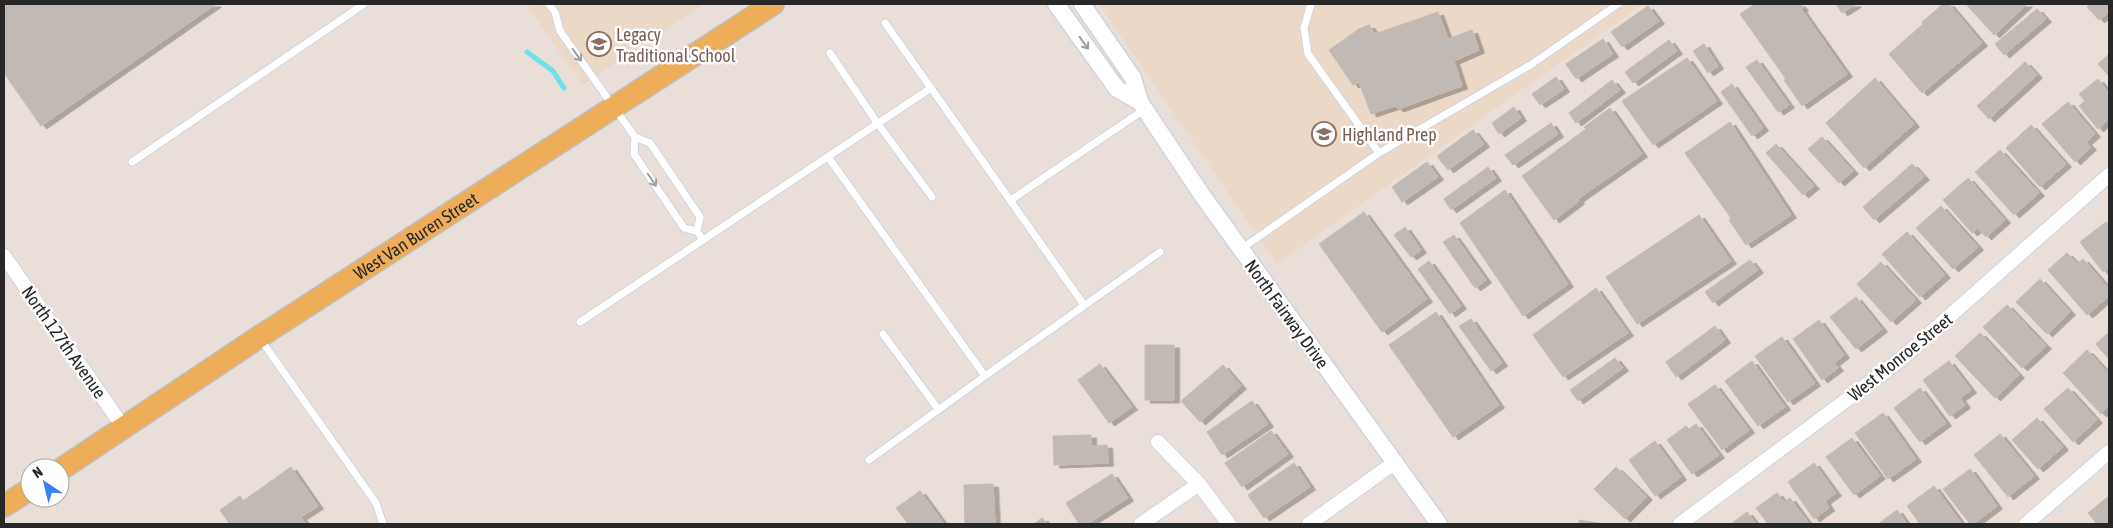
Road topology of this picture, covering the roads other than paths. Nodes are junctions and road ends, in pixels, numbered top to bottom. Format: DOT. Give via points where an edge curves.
graph roads {
  1 [pos="364,4"];
  2 [pos="549,4"];
  3 [pos="773,4"];
  4 [pos="1056,4"];
  5 [pos="1082,4"];
  6 [pos="1311,4"];
  7 [pos="1618,4"];
  8 [pos="885,23"];
  9 [pos="830,53"];
  10 [pos="931,88"];
  11 [pos="1142,105"];
  12 [pos="613,106"];
  13 [pos="878,124"];
  14 [pos="634,137"];
  15 [pos="1379,153"];
  16 [pos="828,157"];
  17 [pos="132,162"];
  18 [pos="2109,175"];
  19 [pos="932,197"];
  20 [pos="1011,200"];
  21 [pos="697,231"];
  22 [pos="703,240"];
  23 [pos="1241,249"];
  24 [pos="1160,252"];
  25 [pos="4,256"];
  26 [pos="1084,305"];
  27 [pos="580,322"];
  28 [pos="884,334"];
  29 [pos="259,337"];
  30 [pos="985,376"];
  31 [pos="938,410"];
  32 [pos="124,428"];
  33 [pos="1158,442"];
  34 [pos="2109,452"];
  35 [pos="869,460"];
  36 [pos="70,463"];
  37 [pos="1394,463"];
  38 [pos="1199,484"];
  39 [pos="20,496"];
  40 [pos="4,506"];
  41 [pos="383,524"];
  42 [pos="1141,524"];
  43 [pos="1229,524"];
  44 [pos="1309,524"];
  45 [pos="1439,524"];
  46 [pos="1680,524"];
  47 [pos="2026,524"];
  1 -- 17 [label="lane"];
  2 -- 12 [label="lane, one-way" via="555,12 560,32"];
  3 -- 12 [label="main road, West Van Buren Street"];
  4 -- 11 [label="street, North Fairway Drive, one-way" via="1117,89"];
  5 -- 11 [label="street, North Fairway Drive" via="1134,78"];
  6 -- 15 [label="lane" via="1304,28 1308,54"];
  7 -- 15 [label="lane" via="1532,64"];
  8 -- 10 [label="lane"];
  9 -- 13 [label="lane"];
  10 -- 13 [label="lane"];
  10 -- 20 [label="lane"];
  11 -- 20 [label="lane"];
  11 -- 23 [label="street, North Fairway Drive"];
  12 -- 14 [label="lane"];
  12 -- 29 [label="main road, West Van Buren Street"];
  13 -- 16 [label="lane"];
  13 -- 19 [label="lane"];
  14 -- 21 [label="lane, one-way" via="634,154 684,228"];
  14 -- 21 [label="lane" via="650,143 700,217"];
  15 -- 23 [label="lane"];
  16 -- 22 [label="lane"];
  16 -- 30 [label="lane"];
  18 -- 46 [label="street, West Monroe Street" via="1900,360"];
  20 -- 26 [label="lane"];
  21 -- 22 [label="lane"];
  22 -- 27 [label="lane"];
  23 -- 37 [label="street, North Fairway Drive"];
  24 -- 26 [label="lane"];
  25 -- 32 [label="street, North 127th Avenue"];
  26 -- 30 [label="lane"];
  28 -- 31 [label="lane"];
  29 -- 32 [label="main road, West Van Buren Street"];
  29 -- 41 [label="lane" via="376,503"];
  30 -- 31 [label="lane"];
  31 -- 35 [label="lane"];
  32 -- 36 [label="main road, West Van Buren Street"];
  33 -- 38 [label="street"];
  34 -- 47 [label="street"];
  37 -- 44 [label="street"];
  37 -- 45 [label="street, North Fairway Drive"];
  38 -- 42 [label="street"];
  38 -- 43 [label="street"];
  39 -- 40 [label="main road"];
}
